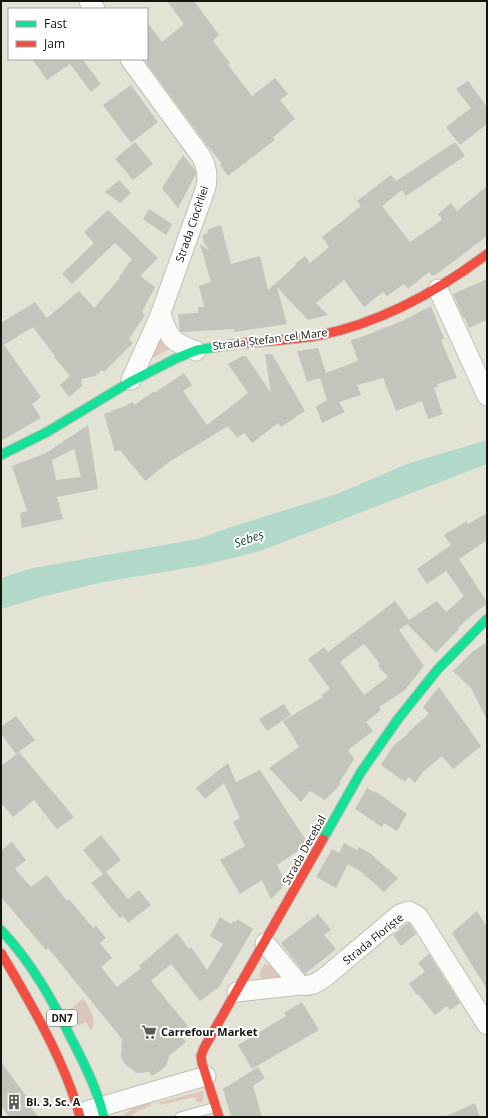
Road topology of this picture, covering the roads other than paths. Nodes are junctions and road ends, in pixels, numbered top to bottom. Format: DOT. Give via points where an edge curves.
graph roads {
  1 [pos="131,60"];
  2 [pos="487,254"];
  3 [pos="438,289"];
  4 [pos="160,314"];
  5 [pos="196,351"];
  6 [pos="131,380"];
  7 [pos="487,396"];
  8 [pos="1,455"];
  9 [pos="487,619"];
  10 [pos="1,930"];
  11 [pos="265,943"];
  12 [pos="1,953"];
  13 [pos="300,985"];
  14 [pos="237,992"];
  15 [pos="487,1025"];
  16 [pos="206,1076"];
  17 [pos="216,1107"];
  18 [pos="103,1112"];
  19 [pos="80,1115"];
  20 [pos="180,1117"];
  21 [pos="219,1117"];
  1 -- 4 [label="street, Strada Ciocîrliei" via="201,156 208,175 206,187"];
  2 -- 3 [label="street, Strada Ștefan cel Mare" via="466,272"];
  3 -- 5 [label="street, Strada Ștefan cel Mare" via="381,316 326,334 296,339 235,343"];
  3 -- 7 [label="street"];
  4 -- 5 [label="street" via="165,329 175,342"];
  4 -- 6 [label="street, Strada Ciocîrliei"];
  5 -- 6 [label="street, Strada Ștefan cel Mare" via="182,355"];
  6 -- 8 [label="street, Strada Ștefan cel Mare" via="46,433"];
  9 -- 11 [label="street, Strada Decebal" via="437,670 374,752"];
  10 -- 18 [label="street, DN7" via="37,974 58,1011 86,1067"];
  11 -- 13 [label="street"];
  11 -- 14 [label="street, Strada Decebal"];
  12 -- 19 [label="street, DN7" via="56,1055"];
  13 -- 14 [label="street, Strada Floriște"];
  13 -- 15 [label="street, Strada Floriște" via="313,984 324,978 400,914 409,911 418,916"];
  14 -- 16 [label="street, Strada Decebal" via="201,1056"];
  16 -- 17 [label="street, Strada Decebal"];
  16 -- 18 [label="street"];
  17 -- 20 [label="lane"];
  17 -- 21 [label="street, Strada Decebal"];
  18 -- 19 [label="street"];
}
